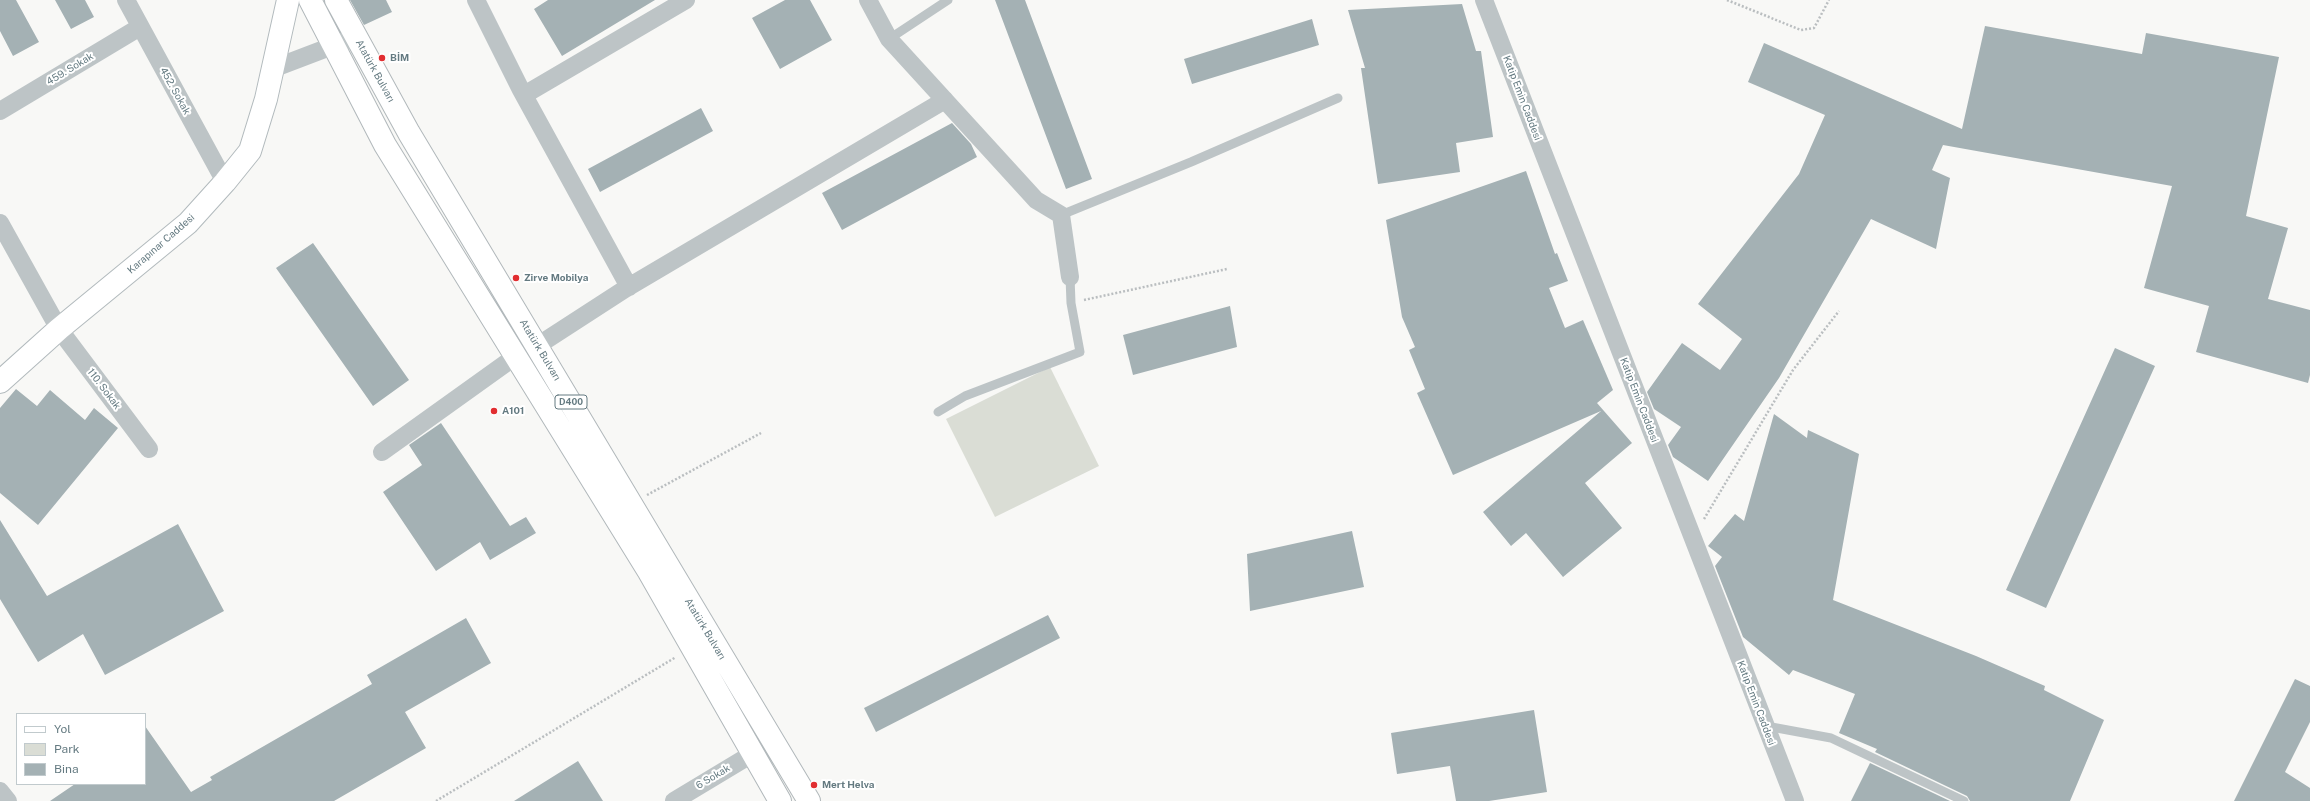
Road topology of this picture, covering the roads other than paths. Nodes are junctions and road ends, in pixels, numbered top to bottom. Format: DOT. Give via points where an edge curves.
graph roads {
  1 [pos="126,0"];
  2 [pos="288,0"];
  3 [pos="310,0"];
  4 [pos="336,0"];
  5 [pos="476,0"];
  6 [pos="686,0"];
  7 [pos="868,0"];
  8 [pos="948,0"];
  9 [pos="1484,0"];
  10 [pos="140,27"];
  11 [pos="356,37"];
  12 [pos="889,39"];
  13 [pos="334,47"];
  14 [pos="272,69"];
  15 [pos="524,95"];
  16 [pos="1338,98"];
  17 [pos="945,100"];
  18 [pos="0,111"];
  19 [pos="225,182"];
  20 [pos="1061,215"];
  21 [pos="0,224"];
  22 [pos="1070,277"];
  23 [pos="629,287"];
  24 [pos="59,329"];
  25 [pos="538,346"];
  26 [pos="516,356"];
  27 [pos="0,382"];
  28 [pos="938,412"];
  29 [pos="149,449"];
  30 [pos="382,452"];
  31 [pos="1766,726"];
  32 [pos="752,754"];
  33 [pos="0,791"];
  34 [pos="8,801"];
  35 [pos="674,801"];
  36 [pos="780,801"];
  37 [pos="809,801"];
  38 [pos="1794,801"];
  39 [pos="1964,801"];
  1 -- 10 [label="street, 452. Sokak"];
  2 -- 14 [label="main road, Karapınar Caddesi"];
  3 -- 13 [label="main road, Atatürk Bulvarı / D400"];
  4 -- 11 [label="main road, Atatürk Bulvarı / D400"];
  5 -- 15 [label="street"];
  6 -- 15 [label="street"];
  7 -- 12 [label="street"];
  8 -- 12 [label="lane"];
  9 -- 31 [label="street, Katip Emin Caddesi"];
  10 -- 18 [label="street, 459. Sokak"];
  10 -- 19 [label="street, 452. Sokak"];
  11 -- 13 [label="street"];
  11 -- 25 [label="main road, Atatürk Bulvarı / D400" via="409,133"];
  12 -- 17 [label="street"];
  13 -- 14 [label="street"];
  13 -- 26 [label="main road, Atatürk Bulvarı / D400" via="385,145"];
  14 -- 19 [label="main road, Karapınar Caddesi" via="250,151"];
  15 -- 23 [label="street"];
  16 -- 20 [label="lane"];
  17 -- 20 [label="street" via="1036,200"];
  17 -- 23 [label="street"];
  19 -- 24 [label="main road, Karapınar Caddesi" via="188,223"];
  20 -- 22 [label="street"];
  21 -- 24 [label="street, 110. Sokak"];
  22 -- 28 [label="lane" via="1071,302 1080,352 965,396"];
  23 -- 25 [label="street"];
  24 -- 27 [label="main road, Karapınar Caddesi"];
  24 -- 29 [label="street, 110. Sokak"];
  25 -- 37 [label="main road, Atatürk Bulvarı / D400"];
  26 -- 30 [label="street"];
  26 -- 32 [label="main road, Atatürk Bulvarı / D400" via="649,572"];
  31 -- 38 [label="street, Katip Emin Caddesi"];
  31 -- 39 [label="lane" via="1831,738"];
  32 -- 35 [label="street, 6 Sokak"];
  32 -- 36 [label="main road, Atatürk Bulvarı / D400"];
  33 -- 34 [label="street"];
}
